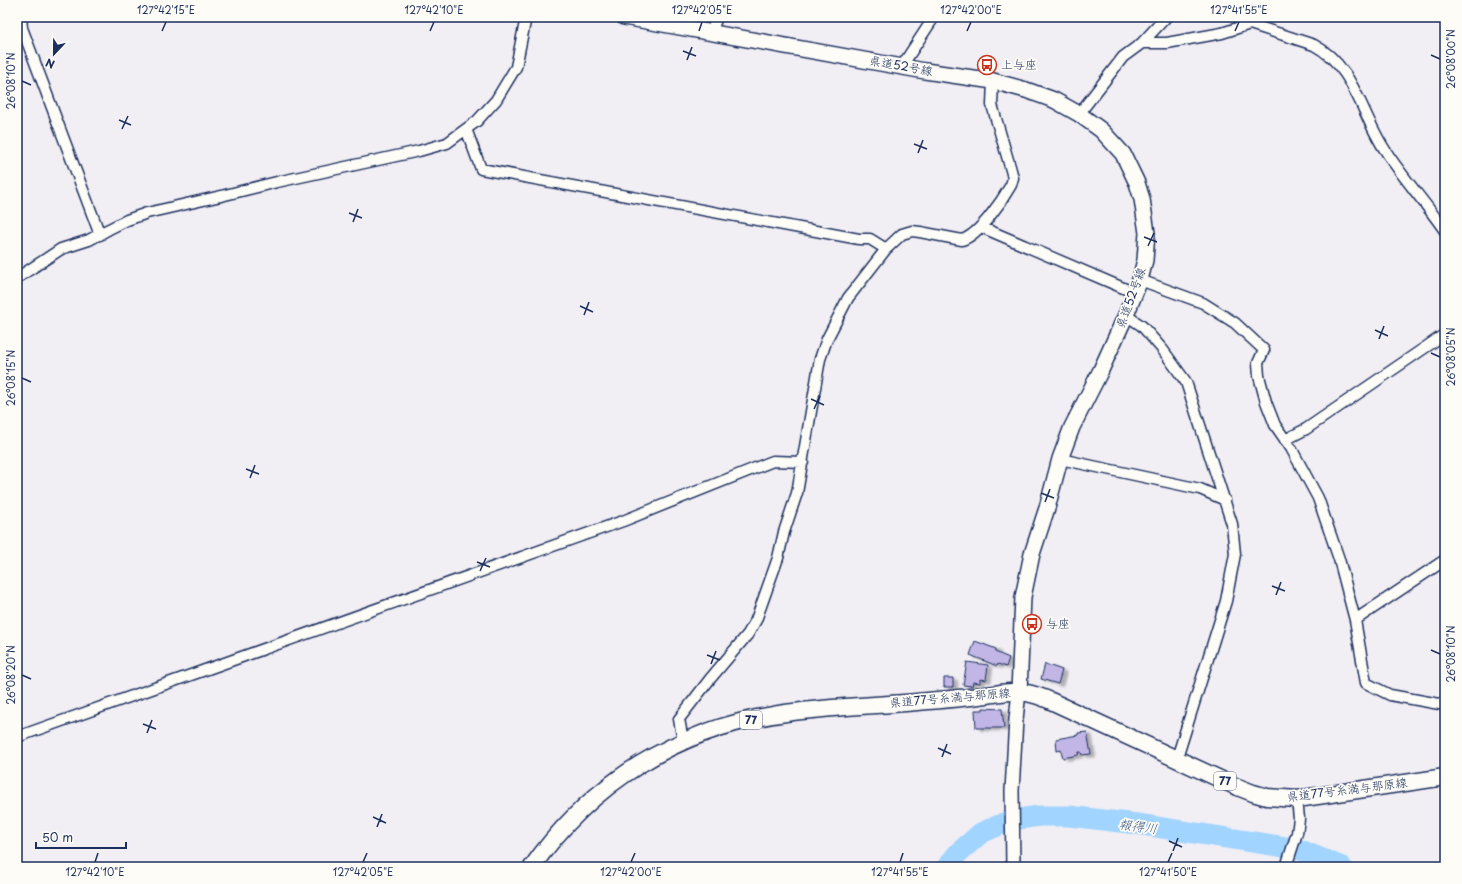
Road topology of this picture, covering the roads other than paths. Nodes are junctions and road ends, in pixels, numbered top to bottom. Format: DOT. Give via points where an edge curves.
graph roads {
  1 [pos="20,17"];
  2 [pos="526,17"];
  3 [pos="624,17"];
  4 [pos="717,17"];
  5 [pos="934,17"];
  6 [pos="1166,17"];
  7 [pos="1252,20"];
  8 [pos="713,32"];
  9 [pos="1142,42"];
  10 [pos="902,66"];
  11 [pos="993,81"];
  12 [pos="1079,114"];
  13 [pos="466,129"];
  14 [pos="981,227"];
  15 [pos="1445,231"];
  16 [pos="100,235"];
  17 [pos="886,249"];
  18 [pos="17,278"];
  19 [pos="1138,286"];
  20 [pos="1126,315"];
  21 [pos="1445,334"];
  22 [pos="1285,440"];
  23 [pos="1060,459"];
  24 [pos="803,462"];
  25 [pos="1225,500"];
  26 [pos="1445,560"];
  27 [pos="1355,620"];
  28 [pos="1019,692"];
  29 [pos="1445,705"];
  30 [pos="17,737"];
  31 [pos="683,741"];
  32 [pos="1177,758"];
  33 [pos="1445,777"];
  34 [pos="1297,799"];
  35 [pos="1013,864"];
  36 [pos="532,867"];
  37 [pos="1286,867"];
  1 -- 16 [label="street"];
  2 -- 13 [label="street" via="516,67 496,100"];
  3 -- 8 [label="main road, 県道52号線"];
  4 -- 8 [label="street"];
  5 -- 10 [label="street"];
  6 -- 9 [label="street"];
  7 -- 9 [label="street" via="1222,33 1167,43"];
  7 -- 15 [label="street" via="1323,49 1336,60 1384,149"];
  8 -- 10 [label="main road, 県道52号線"];
  9 -- 12 [label="street" via="1123,57"];
  10 -- 11 [label="main road, 県道52号線"];
  11 -- 12 [label="main road, 県道52号線" via="1054,100"];
  11 -- 14 [label="street" via="992,105 1013,178 1007,191"];
  12 -- 19 [label="main road, 県道52号線" via="1101,130 1123,154 1137,183 1147,233 1145,260"];
  13 -- 16 [label="street" via="447,143 147,213 127,220"];
  13 -- 17 [label="street" via="481,169 870,240"];
  14 -- 17 [label="street" via="971,237 962,240 906,232"];
  14 -- 19 [label="street"];
  16 -- 18 [label="street" via="61,249"];
  17 -- 24 [label="street" via="848,298 827,339 818,370"];
  19 -- 20 [label="main road, 県道52号線"];
  19 -- 22 [label="street" via="1203,303 1235,323 1264,350 1258,363 1259,376 1275,425"];
  20 -- 23 [label="main road, 県道52号線" via="1072,426"];
  20 -- 25 [label="street" via="1142,326 1186,382"];
  21 -- 22 [label="street" via="1306,429"];
  22 -- 27 [label="street" via="1318,498 1339,559"];
  23 -- 25 [label="street" via="1200,490"];
  23 -- 28 [label="main road, 県道52号線" via="1032,554 1023,597"];
  24 -- 30 [label="street" via="772,461 623,520"];
  24 -- 31 [label="street" via="797,494 778,558 754,627 679,719"];
  25 -- 32 [label="street" via="1232,524 1235,554 1226,601"];
  26 -- 27 [label="street"];
  27 -- 29 [label="street" via="1366,683 1390,695"];
  28 -- 31 [label="main road, 県道77号糸満与那原線 / 77" via="778,714 717,729"];
  28 -- 32 [label="main road, 県道77号糸満与那原線 / 77" via="1039,696"];
  28 -- 35 [label="street" via="1012,791"];
  31 -- 36 [label="main road, 県道77号糸満与那原線 / 77" via="636,765 595,796 562,828"];
  32 -- 34 [label="main road, 県道77号糸満与那原線 / 77" via="1253,793 1267,797"];
  33 -- 34 [label="main road, 県道77号糸満与那原線 / 77"];
  34 -- 37 [label="street" via="1297,833"];
}
